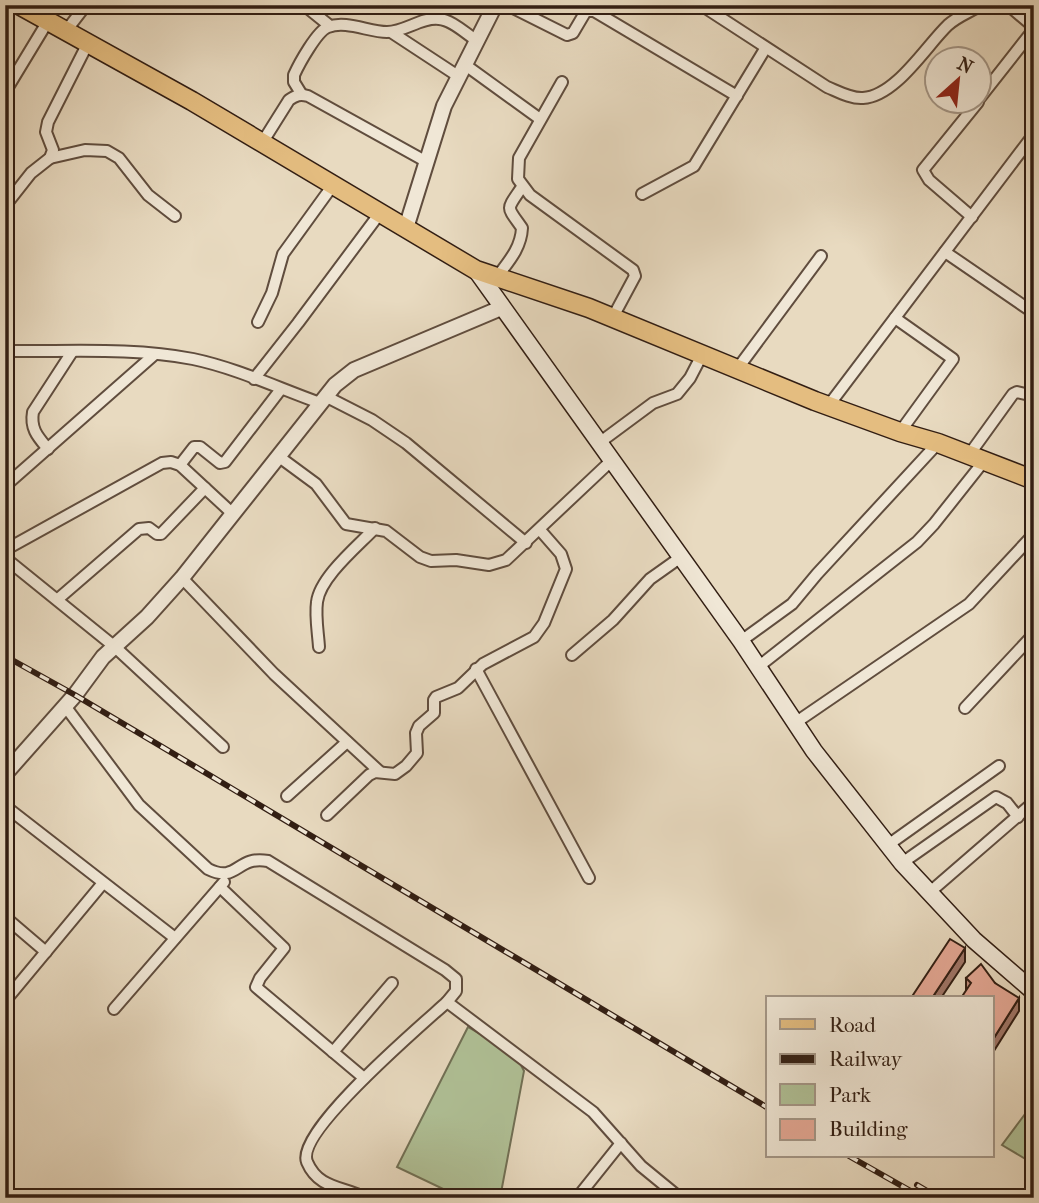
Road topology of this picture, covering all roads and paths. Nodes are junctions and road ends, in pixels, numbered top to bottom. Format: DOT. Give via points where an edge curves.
graph roads {
  1 [pos="86,5"];
  2 [pos="304,5"];
  3 [pos="701,5"];
  4 [pos="981,5"];
  5 [pos="1008,5"];
  6 [pos="495,6"];
  7 [pos="28,7"];
  8 [pos="48,21"];
  9 [pos="330,26"];
  10 [pos="1034,28"];
  11 [pos="66,31"];
  12 [pos="391,32"];
  13 [pos="476,40"];
  14 [pos="89,43"];
  15 [pos="765,49"];
  16 [pos="461,70"];
  17 [pos="562,82"];
  18 [pos="993,82"];
  19 [pos="5,92"];
  20 [pos="302,94"];
  21 [pos="737,96"];
  22 [pos="966,116"];
  23 [pos="540,118"];
  24 [pos="1034,134"];
  25 [pos="262,143"];
  26 [pos="50,158"];
  27 [pos="427,162"];
  28 [pos="333,185"];
  29 [pos="522,187"];
  30 [pos="642,194"];
  31 [pos="5,206"];
  32 [pos="380,213"];
  33 [pos="175,216"];
  34 [pos="972,218"];
  35 [pos="406,229"];
  36 [pos="945,252"];
  37 [pos="821,256"];
  38 [pos="476,270"];
  39 [pos="498,277"];
  40 [pos="501,308"];
  41 [pos="1034,313"];
  42 [pos="614,317"];
  43 [pos="895,318"];
  44 [pos="258,322"];
  45 [pos="5,351"];
  46 [pos="72,352"];
  47 [pos="155,354"];
  48 [pos="703,354"];
  49 [pos="738,368"];
  50 [pos="254,379"];
  51 [pos="281,389"];
  52 [pos="1034,396"];
  53 [pos="322,400"];
  54 [pos="829,405"];
  55 [pos="900,432"];
  56 [pos="599,443"];
  57 [pos="938,443"];
  58 [pos="48,449"];
  59 [pos="278,456"];
  60 [pos="977,458"];
  61 [pos="611,461"];
  62 [pos="180,465"];
  63 [pos="1034,480"];
  64 [pos="5,486"];
  65 [pos="205,488"];
  66 [pos="233,514"];
  67 [pos="375,528"];
  68 [pos="540,530"];
  69 [pos="1034,534"];
  70 [pos="526,542"];
  71 [pos="5,550"];
  72 [pos="681,557"];
  73 [pos="5,558"];
  74 [pos="182,578"];
  75 [pos="58,599"];
  76 [pos="1034,634"];
  77 [pos="741,641"];
  78 [pos="115,647"];
  79 [pos="318,647"];
  80 [pos="572,654"];
  81 [pos="758,667"];
  82 [pos="476,669"];
  83 [pos="65,706"];
  84 [pos="965,708"];
  85 [pos="795,723"];
  86 [pos="347,742"];
  87 [pos="223,747"];
  88 [pos="999,766"];
  89 [pos="380,772"];
  90 [pos="5,774"];
  91 [pos="287,796"];
  92 [pos="1034,803"];
  93 [pos="5,806"];
  94 [pos="327,815"];
  95 [pos="1018,817"];
  96 [pos="888,845"];
  97 [pos="902,863"];
  98 [pos="232,872"];
  99 [pos="589,878"];
  100 [pos="103,883"];
  101 [pos="220,887"];
  102 [pos="930,892"];
  103 [pos="5,917"];
  104 [pos="175,937"];
  105 [pos="46,952"];
  106 [pos="392,983"];
  107 [pos="1034,992"];
  108 [pos="5,1001"];
  109 [pos="447,1002"];
  110 [pos="114,1010"];
  111 [pos="333,1052"];
  112 [pos="364,1078"];
  113 [pos="621,1143"];
  114 [pos="365,1198"];
  115 [pos="577,1198"];
  116 [pos="680,1198"];
  1 -- 11 [label="street"];
  2 -- 9 [label="street"];
  3 -- 15 [label="street"];
  4 -- 15 [label="street" via="951,22 896,82 881,93 862,98 827,87"];
  5 -- 10 [label="street"];
  6 -- 13 [label="street"];
  6 -- 21 [label="street" via="567,35 586,11 594,11"];
  7 -- 8 [label="main road"];
  8 -- 11 [label="main road"];
  8 -- 19 [label="street"];
  9 -- 12 [label="street"];
  9 -- 20 [label="street" via="294,75"];
  10 -- 18 [label="street"];
  11 -- 14 [label="main road"];
  12 -- 13 [label="street" via="437,19"];
  12 -- 16 [label="street"];
  13 -- 16 [label="street"];
  14 -- 25 [label="main road"];
  14 -- 26 [label="street" via="48,122"];
  15 -- 21 [label="street"];
  16 -- 23 [label="street"];
  16 -- 27 [label="street"];
  17 -- 23 [label="street"];
  20 -- 25 [label="street" via="289,100"];
  20 -- 27 [label="street"];
  21 -- 30 [label="street" via="694,166"];
  22 -- 34 [label="street" via="923,170"];
  23 -- 29 [label="street" via="519,159"];
  24 -- 34 [label="street"];
  25 -- 28 [label="main road"];
  26 -- 31 [label="street" via="31,173"];
  26 -- 33 [label="street" via="85,150 107,151"];
  27 -- 35 [label="street"];
  28 -- 32 [label="main road"];
  28 -- 44 [label="street" via="283,254"];
  29 -- 39 [label="street" via="509,212 522,228 522,239"];
  29 -- 42 [label="street" via="633,270 633,282"];
  32 -- 35 [label="main road"];
  32 -- 50 [label="street"];
  34 -- 36 [label="street"];
  35 -- 38 [label="main road"];
  36 -- 41 [label="street"];
  36 -- 43 [label="street"];
  37 -- 49 [label="street"];
  38 -- 39 [label="main road"];
  38 -- 40 [label="main road"];
  39 -- 42 [label="main road"];
  40 -- 53 [label="street" via="354,370"];
  40 -- 56 [label="main road"];
  42 -- 48 [label="main road"];
  43 -- 54 [label="street"];
  43 -- 55 [label="street" via="953,359"];
  45 -- 46 [label="street"];
  46 -- 47 [label="street"];
  46 -- 58 [label="street" via="33,412 33,430"];
  47 -- 50 [label="street" via="196,359"];
  47 -- 58 [label="street"];
  48 -- 49 [label="main road"];
  48 -- 56 [label="street" via="677,394 653,403"];
  49 -- 54 [label="main road"];
  50 -- 51 [label="street"];
  51 -- 53 [label="street"];
  51 -- 62 [label="street" via="225,462 194,447"];
  52 -- 60 [label="street" via="1013,394"];
  53 -- 59 [label="street"];
  53 -- 70 [label="street" via="372,421 406,443"];
  54 -- 55 [label="main road"];
  55 -- 57 [label="main road"];
  56 -- 61 [label="main road"];
  57 -- 60 [label="main road"];
  57 -- 77 [label="street" via="792,604"];
  58 -- 64 [label="street"];
  59 -- 66 [label="street"];
  59 -- 67 [label="street" via="316,484 346,524"];
  60 -- 63 [label="main road"];
  60 -- 81 [label="street" via="917,542"];
  61 -- 68 [label="street"];
  61 -- 72 [label="main road"];
  62 -- 65 [label="street"];
  62 -- 71 [label="street" via="170,461 150,468"];
  65 -- 66 [label="street"];
  65 -- 75 [label="street" via="161,534 139,529"];
  66 -- 74 [label="street"];
  67 -- 70 [label="street" via="431,561 489,565 506,560"];
  67 -- 79 [label="street" via="331,574 319,594"];
  68 -- 70 [label="street"];
  68 -- 82 [label="street" via="561,554 566,569 544,623 524,644"];
  69 -- 85 [label="street" via="969,604"];
  72 -- 77 [label="main road"];
  72 -- 80 [label="street" via="643,585 613,620"];
  73 -- 75 [label="street"];
  74 -- 78 [label="street"];
  74 -- 86 [label="street"];
  75 -- 78 [label="street"];
  76 -- 84 [label="street"];
  77 -- 81 [label="main road"];
  78 -- 83 [label="street"];
  78 -- 87 [label="street"];
  81 -- 85 [label="main road"];
  82 -- 89 [label="street" via="458,688 434,700 434,713 419,726 417,752 406,766 395,774"];
  82 -- 99 [label="street"];
  83 -- 90 [label="street"];
  83 -- 98 [label="street" via="139,805 208,869 220,875"];
  85 -- 96 [label="main road"];
  86 -- 89 [label="street"];
  86 -- 91 [label="street"];
  88 -- 96 [label="street"];
  89 -- 94 [label="street" via="369,775"];
  92 -- 95 [label="street"];
  93 -- 100 [label="street"];
  95 -- 97 [label="street" via="996,797"];
  95 -- 102 [label="street"];
  96 -- 97 [label="main road"];
  97 -- 102 [label="main road"];
  98 -- 101 [label="street"];
  98 -- 109 [label="street" via="246,862 268,861 445,970 456,979 456,991"];
  100 -- 104 [label="street"];
  100 -- 105 [label="street"];
  101 -- 104 [label="street"];
  101 -- 111 [label="street" via="284,948 256,987"];
  102 -- 107 [label="main road" via="974,940"];
  103 -- 105 [label="street"];
  104 -- 110 [label="street"];
  105 -- 108 [label="street"];
  106 -- 111 [label="street"];
  109 -- 112 [label="street"];
  109 -- 113 [label="street" via="586,1107"];
  111 -- 112 [label="street"];
  112 -- 114 [label="street" via="316,1133 306,1153 320,1179"];
  113 -- 115 [label="street"];
  113 -- 116 [label="street"];
}
